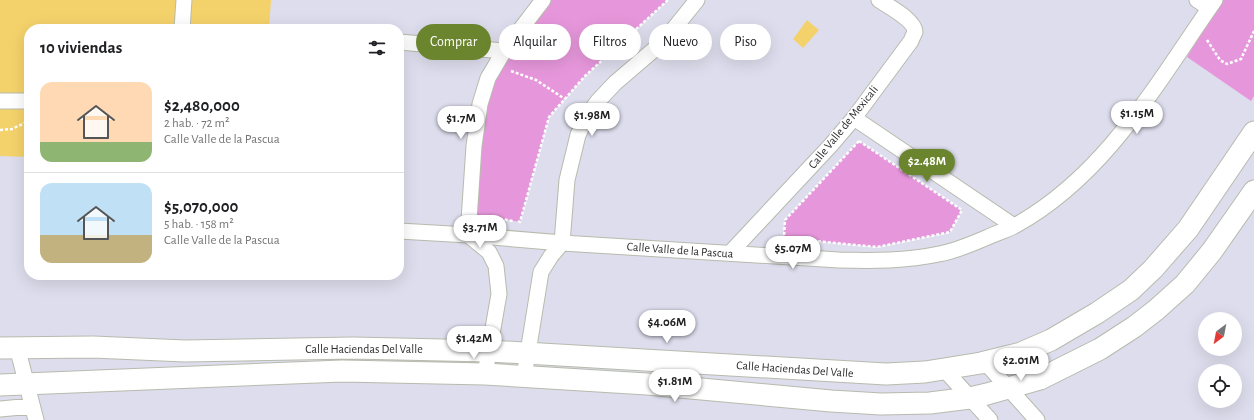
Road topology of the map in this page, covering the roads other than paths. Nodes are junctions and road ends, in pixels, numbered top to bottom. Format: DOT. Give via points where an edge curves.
graph roads {
  1 [pos="184,0"];
  2 [pos="543,0"];
  3 [pos="697,0"];
  4 [pos="879,0"];
  5 [pos="1207,3"];
  6 [pos="182,24"];
  7 [pos="525,24"];
  8 [pos="404,42"];
  9 [pos="499,51"];
  10 [pos="499,59"];
  11 [pos="0,101"];
  12 [pos="24,101"];
  13 [pos="854,118"];
  14 [pos="1251,143"];
  15 [pos="1254,191"];
  16 [pos="1014,226"];
  17 [pos="404,231"];
  18 [pos="468,235"];
  19 [pos="562,243"];
  20 [pos="730,253"];
  21 [pos="9,347"];
  22 [pos="489,351"];
  23 [pos="528,352"];
  24 [pos="985,362"];
  25 [pos="944,369"];
  26 [pos="485,374"];
  27 [pos="524,377"];
  28 [pos="26,383"];
  29 [pos="0,385"];
  30 [pos="1009,388"];
  31 [pos="970,398"];
  32 [pos="0,409"];
  33 [pos="34,413"];
  34 [pos="0,414"];
  35 [pos="4,420"];
  36 [pos="990,420"];
  37 [pos="1037,420"];
  1 -- 6 [label="street"];
  2 -- 7 [label="street"];
  3 -- 19 [label="street" via="664,41 615,83 588,116 578,135 567,180"];
  4 -- 13 [label="street, Calle Valle de Mexicali" via="906,18 913,25 915,32"];
  5 -- 16 [label="street, Calle Valle de la Pascua" via="1135,115 1110,148 1071,186"];
  8 -- 9 [label="street"];
  10 -- 18 [label="street" via="488,78 480,104 474,146"];
  11 -- 12 [label="street"];
  13 -- 16 [label="street"];
  13 -- 20 [label="street, Calle Valle de Mexicali"];
  14 -- 24 [label="main road, Calle Haciendas Del Valle" via="1188,229 1131,290 1098,313 1051,340 1021,353"];
  15 -- 30 [label="main road, Calle Haciendas Del Valle" via="1212,251 1185,284 1134,328 1100,349 1040,379"];
  16 -- 20 [label="street, Calle Valle de la Pascua" via="940,254 909,259 877,261"];
  17 -- 18 [label="street, Calle Valle de la Pascua"];
  18 -- 19 [label="street, Calle Valle de la Pascua"];
  18 -- 22 [label="street" via="489,252 496,266 499,294"];
  19 -- 20 [label="street, Calle Valle de la Pascua"];
  19 -- 23 [label="street" via="541,272"];
  21 -- 22 [label="main road, Calle Haciendas Del Valle" via="185,351 353,348"];
  21 -- 28 [label="street"];
  22 -- 23 [label="main road, Calle Haciendas Del Valle"];
  22 -- 26 [label="street"];
  23 -- 25 [label="main road, Calle Haciendas Del Valle" via="886,374"];
  23 -- 27 [label="street"];
  24 -- 25 [label="main road, Calle Haciendas Del Valle"];
  24 -- 30 [label="street"];
  25 -- 31 [label="street"];
  26 -- 27 [label="main road, Calle Haciendas Del Valle"];
  26 -- 28 [label="main road, Calle Haciendas Del Valle" via="303,371"];
  27 -- 31 [label="main road, Calle Haciendas Del Valle" via="647,384 881,404 930,403"];
  28 -- 29 [label="main road, Calle Haciendas Del Valle"];
  28 -- 33 [label="street"];
  30 -- 31 [label="main road, Calle Haciendas Del Valle"];
  30 -- 37 [label="street"];
  31 -- 36 [label="street"];
  32 -- 33 [label="street"];
  34 -- 35 [label="street"];
}
